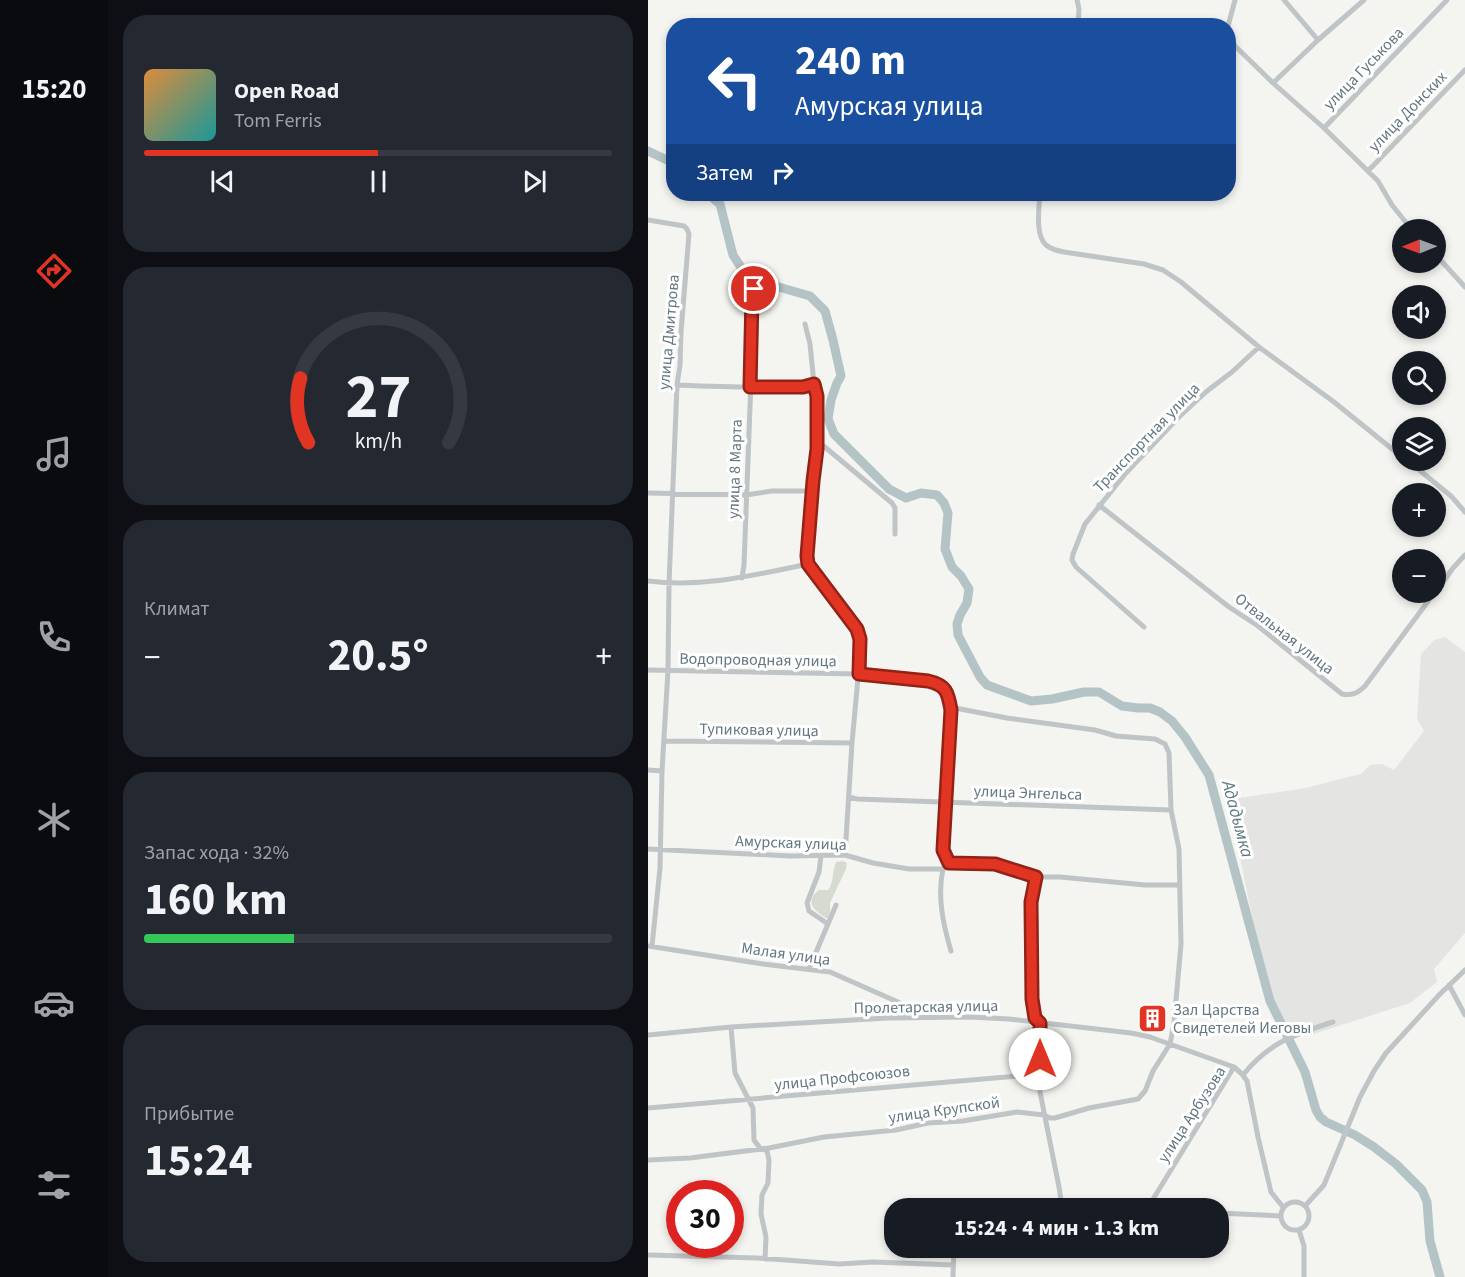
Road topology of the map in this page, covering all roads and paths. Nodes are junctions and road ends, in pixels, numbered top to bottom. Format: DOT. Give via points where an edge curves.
graph roads {
  1 [pos="1077,0"];
  2 [pos="1234,0"];
  3 [pos="1284,0"];
  4 [pos="1364,0"];
  5 [pos="1447,0"];
  6 [pos="1078,18"];
  7 [pos="1230,18"];
  8 [pos="1318,40"];
  9 [pos="1236,47"];
  10 [pos="1465,70"];
  11 [pos="1273,83"];
  12 [pos="1324,128"];
  13 [pos="1368,171"];
  14 [pos="1040,201"];
  15 [pos="1403,219"];
  16 [pos="648,220"];
  17 [pos="1446,266"];
  18 [pos="1465,287"];
  19 [pos="754,289"];
  20 [pos="805,324"];
  21 [pos="1259,347"];
  22 [pos="814,384"];
  23 [pos="677,385"];
  24 [pos="750,387"];
  25 [pos="818,433"];
  26 [pos="1392,449"];
  27 [pos="1420,471"];
  28 [pos="813,491"];
  29 [pos="648,493"];
  30 [pos="673,494"];
  31 [pos="746,495"];
  32 [pos="1099,505"];
  33 [pos="1465,512"];
  34 [pos="894,534"];
  35 [pos="1465,555"];
  36 [pos="808,564"];
  37 [pos="1446,577"];
  38 [pos="742,578"];
  39 [pos="648,581"];
  40 [pos="669,584"];
  41 [pos="1427,603"];
  42 [pos="1144,627"];
  43 [pos="648,670"];
  44 [pos="668,670"];
  45 [pos="859,674"];
  46 [pos="950,707"];
  47 [pos="665,741"];
  48 [pos="852,743"];
  49 [pos="648,770"];
  50 [pos="662,771"];
  51 [pos="849,797"];
  52 [pos="946,802"];
  53 [pos="1171,810"];
  54 [pos="648,849"];
  55 [pos="660,849"];
  56 [pos="844,855"];
  57 [pos="821,856"];
  58 [pos="949,863"];
  59 [pos="943,869"];
  60 [pos="1036,877"];
  61 [pos="1179,885"];
  62 [pos="836,905"];
  63 [pos="828,924"];
  64 [pos="650,946"];
  65 [pos="951,951"];
  66 [pos="810,969"];
  67 [pos="1465,970"];
  68 [pos="1449,985"];
  69 [pos="1465,1015"];
  70 [pos="903,1018"];
  71 [pos="1333,1022"];
  72 [pos="1040,1023"];
  73 [pos="731,1027"];
  74 [pos="648,1035"];
  75 [pos="1170,1044"];
  76 [pos="1234,1067"];
  77 [pos="1040,1074"];
  78 [pos="1243,1075"];
  79 [pos="748,1100"];
  80 [pos="648,1108"];
  81 [pos="1044,1115"];
  82 [pos="760,1148"];
  83 [pos="648,1160"];
  84 [pos="1061,1198"];
  85 [pos="1154,1198"];
  86 [pos="1305,1206"];
  87 [pos="1283,1207"];
  88 [pos="1229,1214"];
  89 [pos="1280,1216"];
  90 [pos="1299,1230"];
  91 [pos="648,1255"];
  92 [pos="953,1258"];
  93 [pos="765,1259"];
  94 [pos="953,1265"];
  95 [pos="952,1277"];
  96 [pos="1304,1277"];
  1 -- 6 [label="street"];
  2 -- 7 [label="street"];
  3 -- 8 [label="street"];
  4 -- 8 [label="street"];
  5 -- 12 [label="street, улица Гуськова"];
  8 -- 11 [label="street"];
  9 -- 11 [label="street"];
  10 -- 13 [label="street, улица Донских"];
  11 -- 12 [label="street"];
  12 -- 13 [label="street"];
  13 -- 15 [label="street"];
  14 -- 21 [label="street" via="1039,231 1046,246 1163,270"];
  16 -- 23 [label="street, улица Дмитрова" via="684,226 689,234"];
  17 -- 18 [label="street"];
  19 -- 24 [label="street, улица 8 Марта"];
  20 -- 22 [label="street"];
  21 -- 26 [label="street"];
  21 -- 32 [label="street, Транспортная улица" via="1179,417"];
  22 -- 24 [label="street"];
  22 -- 25 [label="street"];
  23 -- 24 [label="street"];
  23 -- 30 [label="street, улица Дмитрова"];
  24 -- 31 [label="street, улица 8 Марта"];
  25 -- 28 [label="street"];
  25 -- 34 [label="street" via="820,443 892,503"];
  27 -- 33 [label="street"];
  28 -- 31 [label="street"];
  28 -- 36 [label="street"];
  29 -- 30 [label="street"];
  30 -- 31 [label="street"];
  30 -- 40 [label="street, улица Дмитрова"];
  31 -- 38 [label="street, улица 8 Марта"];
  32 -- 41 [label="street, Отвальная улица" via="1342,694 1359,693"];
  32 -- 42 [label="street, Транспортная улица" via="1085,524 1072,560"];
  35 -- 37 [label="street, Отвальная улица"];
  36 -- 38 [label="street"];
  36 -- 45 [label="street" via="857,629"];
  38 -- 40 [label="street"];
  39 -- 40 [label="street"];
  40 -- 44 [label="street, улица Дмитрова"];
  43 -- 44 [label="street, Водопроводная улица"];
  44 -- 45 [label="street, Водопроводная улица"];
  44 -- 47 [label="street, улица Дмитрова"];
  45 -- 46 [label="street, Водопроводная улица" via="939,684 948,694"];
  45 -- 48 [label="street"];
  46 -- 52 [label="street"];
  46 -- 53 [label="street, улица Крупской" via="1116,736 1155,739 1165,744 1169,753"];
  47 -- 48 [label="street, Тупиковая улица"];
  47 -- 50 [label="street, улица Дмитрова"];
  48 -- 51 [label="street"];
  49 -- 50 [label="street"];
  50 -- 55 [label="street, улица Дмитрова"];
  51 -- 52 [label="street, улица Энгельса"];
  51 -- 56 [label="street"];
  52 -- 53 [label="street, улица Энгельса"];
  52 -- 58 [label="street" via="943,850"];
  53 -- 61 [label="street, улица Крупской" via="1179,849"];
  54 -- 55 [label="street, Амурская улица"];
  55 -- 57 [label="street, Амурская улица"];
  55 -- 64 [label="street, улица Дмитрова"];
  56 -- 57 [label="street, Амурская улица"];
  56 -- 59 [label="street, Амурская улица" via="873,863"];
  57 -- 63 [label="street" via="807,903 809,911"];
  58 -- 59 [label="street"];
  58 -- 60 [label="street" via="995,864"];
  59 -- 65 [label="street" via="943,924"];
  60 -- 61 [label="street"];
  60 -- 72 [label="street" via="1031,902 1031,988 1035,1018"];
  61 -- 75 [label="street, улица Крупской" via="1181,944"];
  62 -- 63 [label="street"];
  63 -- 66 [label="street"];
  64 -- 66 [label="street, Малая улица"];
  66 -- 70 [label="street, Малая улица" via="830,972 893,999 902,1006"];
  67 -- 68 [label="street"];
  68 -- 69 [label="street"];
  68 -- 86 [label="street" via="1374,1071 1324,1185"];
  70 -- 72 [label="street, Пролетарская улица" via="969,1017"];
  70 -- 73 [label="street, Пролетарская улица"];
  71 -- 78 [label="street" via="1272,1047"];
  72 -- 75 [label="street, Пролетарская улица" via="1131,1033"];
  72 -- 77 [label="street"];
  73 -- 74 [label="street, Пролетарская улица"];
  73 -- 79 [label="street" via="735,1073"];
  75 -- 76 [label="street, Пролетарская улица"];
  75 -- 81 [label="street, улица Крупской" via="1138,1099 1055,1118"];
  76 -- 78 [label="street, улица Арбузова"];
  76 -- 85 [label="street, улица Арбузова"];
  77 -- 79 [label="street, улица Профсоюзов"];
  77 -- 81 [label="street"];
  78 -- 87 [label="street, улица Арбузова" via="1271,1192"];
  79 -- 80 [label="street, улица Профсоюзов"];
  79 -- 82 [label="street" via="753,1108 754,1140"];
  81 -- 82 [label="street, улица Крупской" via="1017,1112"];
  81 -- 84 [label="street"];
  82 -- 83 [label="street, улица Крупской"];
  82 -- 93 [label="street" via="767,1151 769,1160 761,1214"];
  86 -- 87 [label="street" via="1293,1202"];
  86 -- 90 [label="street" via="1309,1219"];
  87 -- 89 [label="street"];
  88 -- 89 [label="street"];
  89 -- 90 [label="street" via="1286,1228"];
  90 -- 96 [label="street" via="1304,1246"];
  91 -- 93 [label="street"];
  92 -- 94 [label="street"];
  93 -- 94 [label="street"];
  94 -- 95 [label="street"];
}
